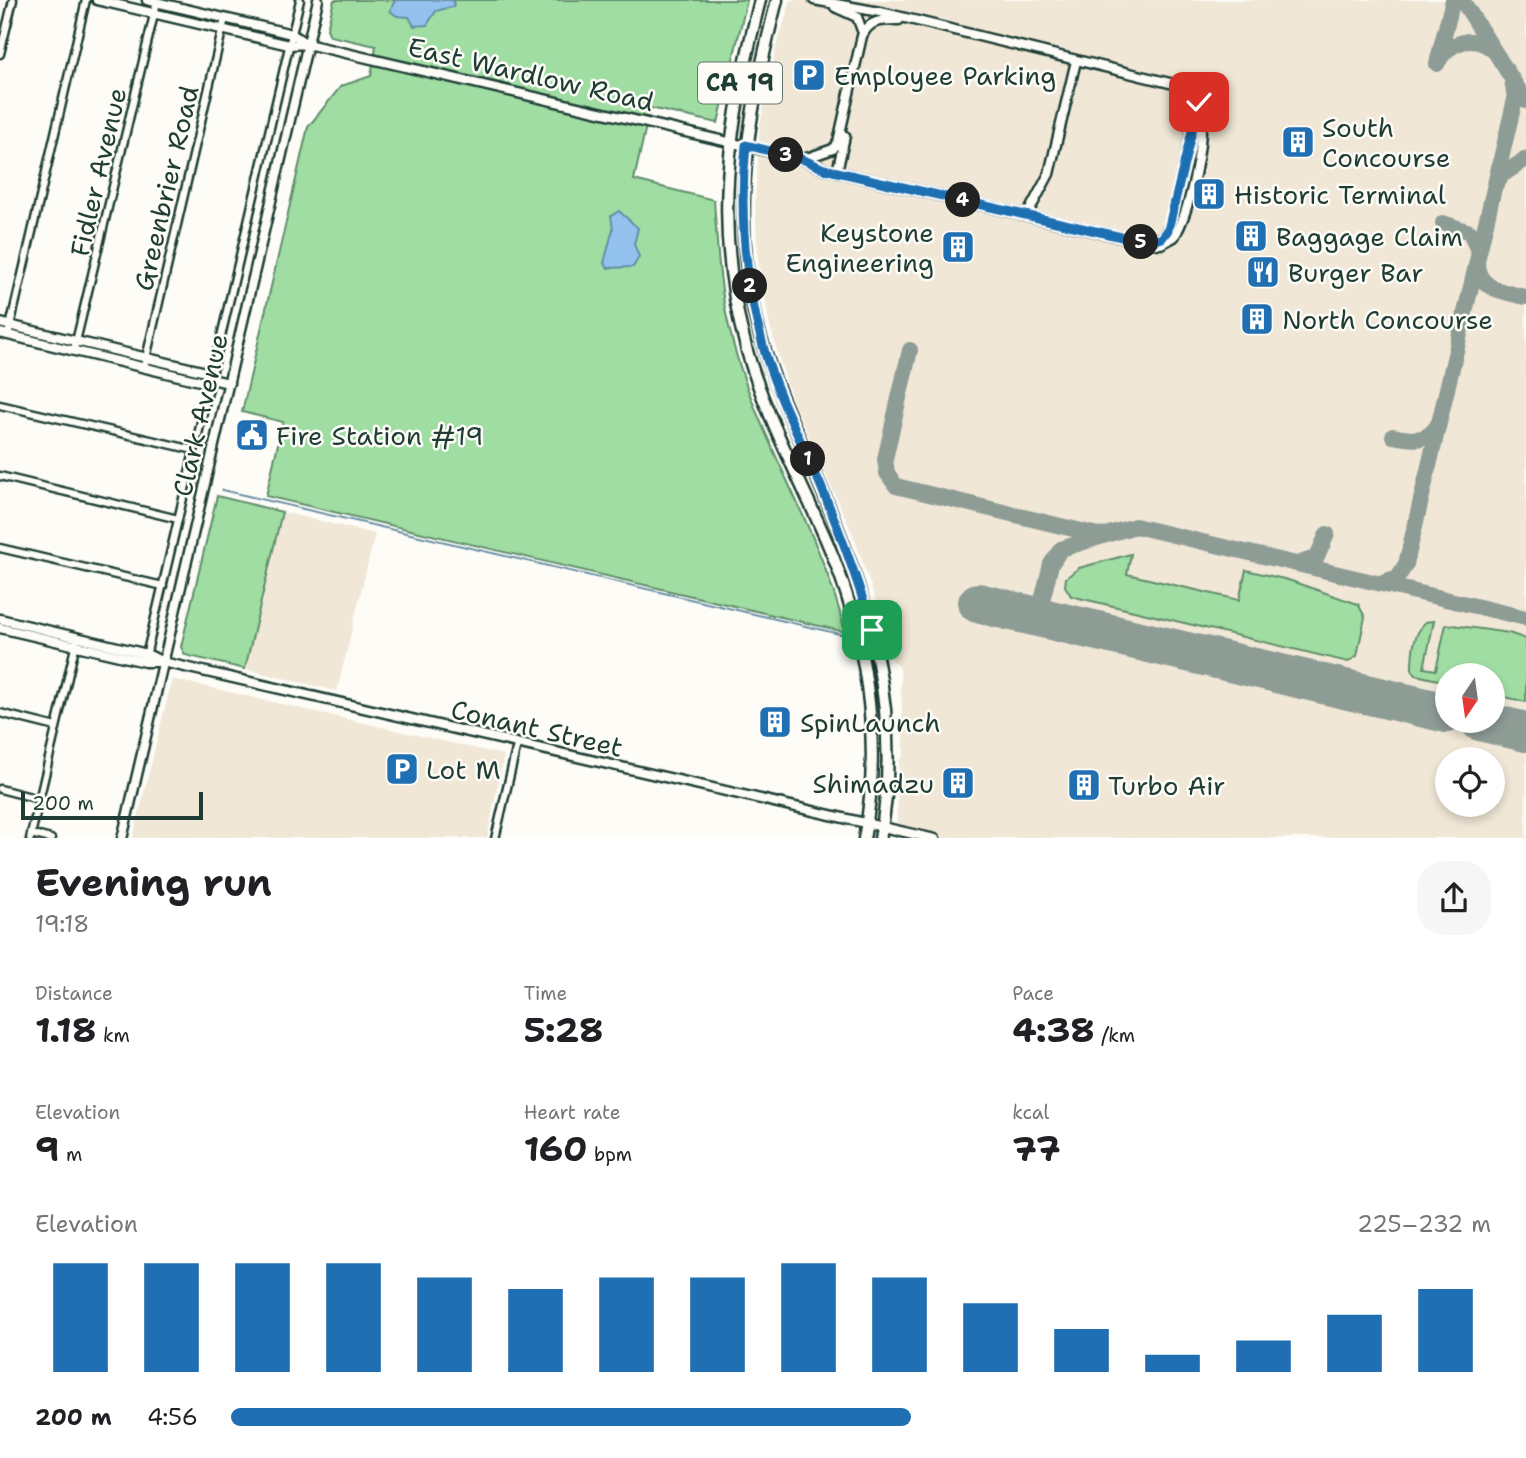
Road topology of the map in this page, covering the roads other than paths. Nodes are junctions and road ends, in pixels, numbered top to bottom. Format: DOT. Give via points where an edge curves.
graph roads {
  1 [pos="13,0"];
  2 [pos="86,0"];
  3 [pos="97,0"];
  4 [pos="147,0"];
  5 [pos="300,0"];
  6 [pos="318,0"];
  7 [pos="760,0"];
  8 [pos="777,0"];
  9 [pos="814,0"];
  10 [pos="157,2"];
  11 [pos="826,2"];
  12 [pos="155,14"];
  13 [pos="225,19"];
  14 [pos="905,20"];
  15 [pos="223,30"];
  16 [pos="863,33"];
  17 [pos="292,34"];
  18 [pos="307,44"];
  19 [pos="289,45"];
  20 [pos="0,54"];
  21 [pos="1076,61"];
  22 [pos="844,119"];
  23 [pos="729,141"];
  24 [pos="746,145"];
  25 [pos="802,159"];
  26 [pos="838,172"];
  27 [pos="1027,215"];
  28 [pos="0,323"];
  29 [pos="10,325"];
  30 [pos="4,334"];
  31 [pos="76,346"];
  32 [pos="146,357"];
  33 [pos="144,367"];
  34 [pos="211,379"];
  35 [pos="229,383"];
  36 [pos="0,405"];
  37 [pos="194,450"];
  38 [pos="0,476"];
  39 [pos="178,519"];
  40 [pos="0,548"];
  41 [pos="163,586"];
  42 [pos="0,619"];
  43 [pos="0,628"];
  44 [pos="76,642"];
  45 [pos="875,642"];
  46 [pos="858,645"];
  47 [pos="146,658"];
  48 [pos="163,662"];
  49 [pos="0,713"];
  50 [pos="56,727"];
  51 [pos="517,745"];
  52 [pos="0,789"];
  53 [pos="39,799"];
  54 [pos="867,824"];
  55 [pos="881,833"];
  56 [pos="31,836"];
  57 [pos="51,838"];
  58 [pos="122,838"];
  59 [pos="495,838"];
  60 [pos="864,838"];
  61 [pos="935,838"];
  1 -- 20 [label="street"];
  2 -- 29 [label="street"];
  3 -- 12 [label="street, East Wardlow Road"];
  4 -- 10 [label="street, East Wardlow Road"];
  5 -- 17 [label="street, Clark Avenue"];
  6 -- 18 [label="street, Clark Avenue"];
  7 -- 23 [label="main road, CA 19"];
  8 -- 24 [label="main road, CA 19"];
  9 -- 11 [label="street"];
  10 -- 12 [label="street, Fidler Avenue"];
  10 -- 13 [label="street, East Wardlow Road"];
  11 -- 14 [label="street"];
  11 -- 16 [label="street" via="857,17"];
  12 -- 15 [label="street, East Wardlow Road"];
  12 -- 31 [label="street, Fidler Avenue"];
  13 -- 15 [label="street, Greenbrier Road"];
  13 -- 17 [label="street, East Wardlow Road"];
  14 -- 16 [label="street" via="876,21"];
  14 -- 21 [label="street"];
  15 -- 19 [label="street, East Wardlow Road"];
  15 -- 32 [label="street, Greenbrier Road"];
  16 -- 22 [label="street"];
  17 -- 18 [label="street, East Wardlow Road"];
  17 -- 19 [label="street, Clark Avenue"];
  18 -- 19 [label="street, East Wardlow Road"];
  18 -- 23 [label="street, East Wardlow Road"];
  18 -- 35 [label="street, Clark Avenue"];
  19 -- 34 [label="street, Clark Avenue"];
  21 -- 27 [label="street" via="1049,174"];
  21 -- 27 [label="street, East Wardlow Road" via="1186,87 1199,102 1198,148 1177,232 1168,242 1148,243"];
  22 -- 25 [label="street" via="834,149"];
  22 -- 26 [label="street" via="846,133"];
  23 -- 24 [label="street, East Wardlow Road"];
  23 -- 46 [label="main road, CA 19" via="729,253 747,351 772,420 828,545"];
  24 -- 25 [label="street, East Wardlow Road"];
  24 -- 45 [label="main road, CA 19" via="745,252 763,346 856,574"];
  25 -- 26 [label="street, East Wardlow Road"];
  26 -- 27 [label="street, East Wardlow Road"];
  28 -- 29 [label="street"];
  29 -- 30 [label="street"];
  29 -- 31 [label="street"];
  30 -- 31 [label="street"];
  31 -- 32 [label="street"];
  31 -- 33 [label="street"];
  32 -- 33 [label="street, Greenbrier Road"];
  32 -- 34 [label="street" via="206,372"];
  33 -- 34 [label="street" via="204,382"];
  34 -- 35 [label="street"];
  34 -- 37 [label="street, Clark Avenue"];
  35 -- 48 [label="street, Clark Avenue"];
  36 -- 37 [label="street"];
  37 -- 39 [label="street, Clark Avenue"];
  38 -- 39 [label="street"];
  39 -- 41 [label="street, Clark Avenue"];
  40 -- 41 [label="street"];
  41 -- 47 [label="street, Clark Avenue"];
  42 -- 44 [label="street, Conant Street"];
  43 -- 44 [label="street, Conant Street"];
  44 -- 47 [label="street, Conant Street"];
  44 -- 50 [label="street"];
  45 -- 46 [label="main road"];
  45 -- 55 [label="main road, CA 19" via="888,746"];
  46 -- 54 [label="main road, CA 19" via="872,752"];
  47 -- 48 [label="street, Conant Street"];
  48 -- 51 [label="street, Conant Street"];
  48 -- 58 [label="street, Clark Avenue"];
  49 -- 50 [label="street"];
  50 -- 53 [label="street"];
  51 -- 54 [label="street, Conant Street"];
  51 -- 59 [label="street"];
  52 -- 53 [label="street"];
  53 -- 56 [label="street"];
  54 -- 55 [label="street, Conant Street"];
  54 -- 60 [label="main road, CA 19"];
  55 -- 61 [label="street, Conant Street"];
  56 -- 57 [label="street"];
}
